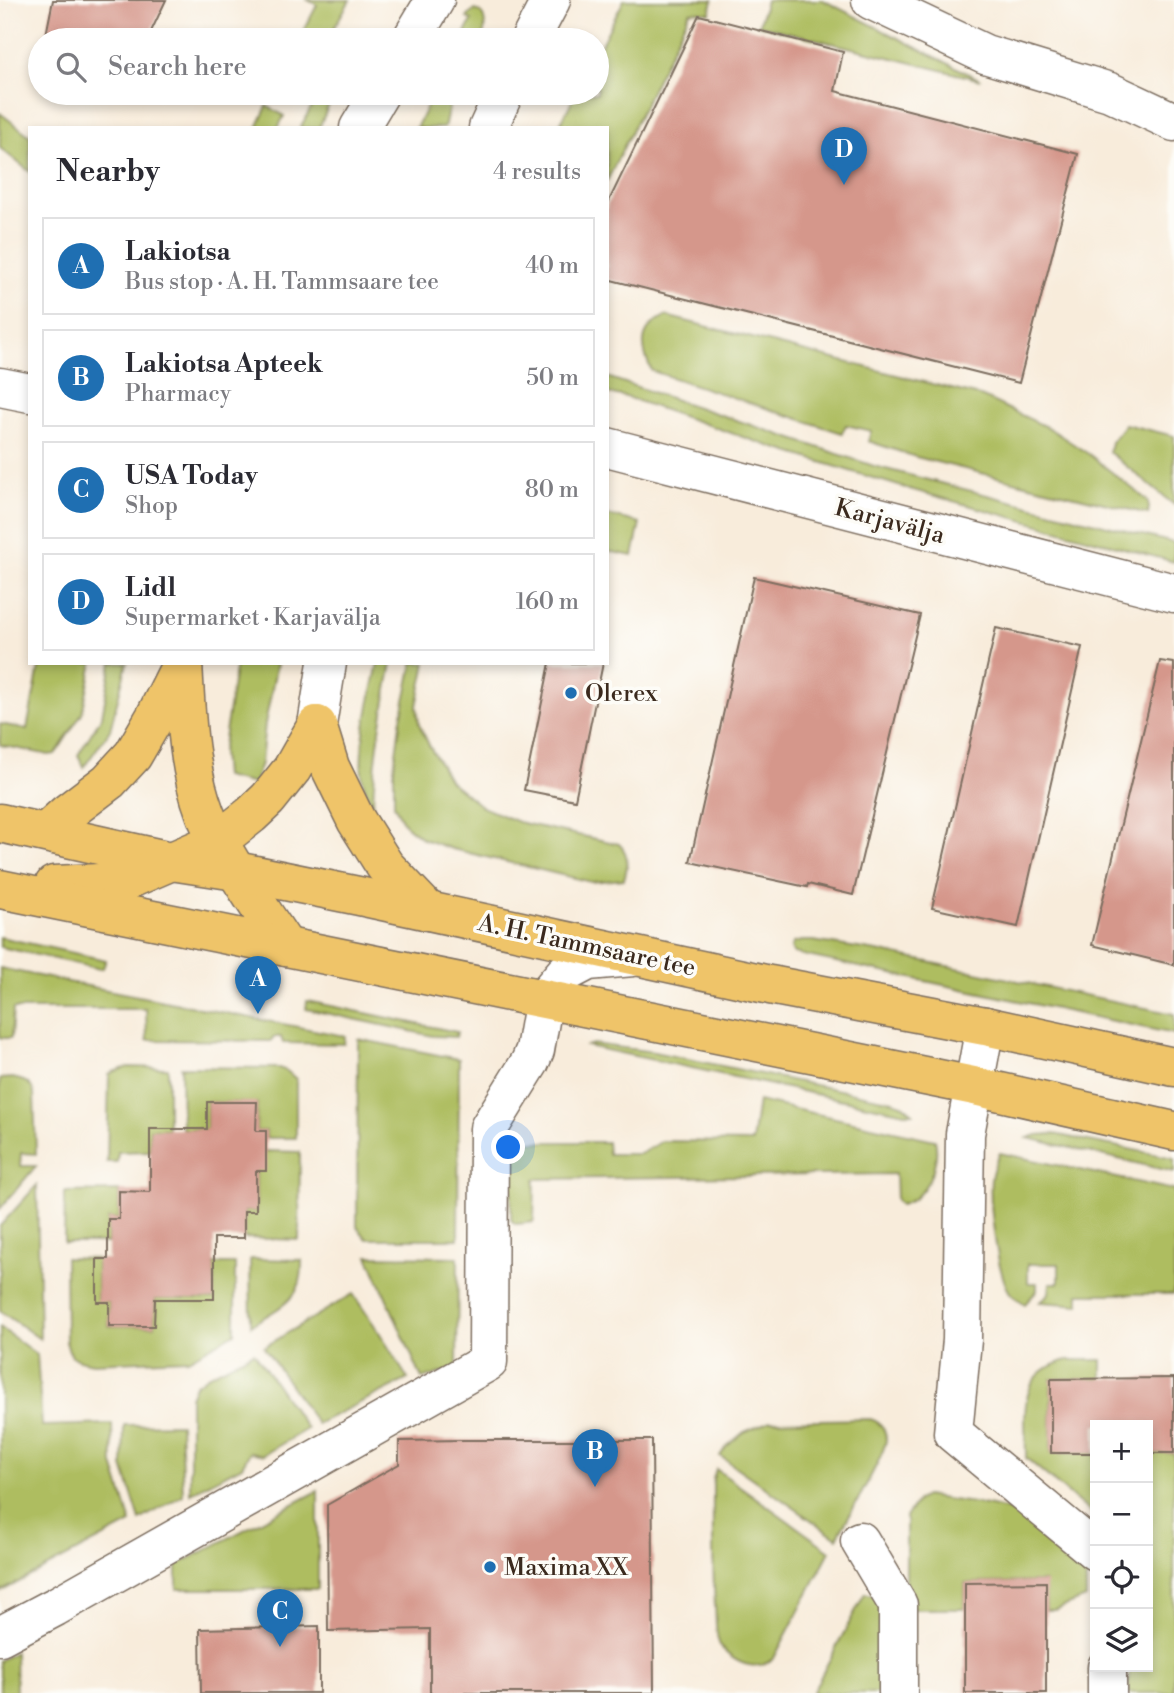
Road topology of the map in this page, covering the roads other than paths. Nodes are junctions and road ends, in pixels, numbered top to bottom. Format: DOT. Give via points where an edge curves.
graph roads {
  1 [pos="435,0"];
  2 [pos="551,0"];
  3 [pos="871,0"];
  4 [pos="418,28"];
  5 [pos="536,28"];
  6 [pos="373,105"];
  7 [pos="499,105"];
  8 [pos="1174,122"];
  9 [pos="360,126"];
  10 [pos="489,126"];
  11 [pos="0,387"];
  12 [pos="28,393"];
  13 [pos="609,448"];
  14 [pos="1174,593"];
  15 [pos="181,665"];
  16 [pos="182,665"];
  17 [pos="327,665"];
  18 [pos="317,725"];
  19 [pos="0,823"];
  20 [pos="46,832"];
  21 [pos="227,856"];
  22 [pos="171,861"];
  23 [pos="0,888"];
  24 [pos="428,911"];
  25 [pos="286,947"];
  26 [pos="636,956"];
  27 [pos="544,999"];
  28 [pos="985,1026"];
  29 [pos="1174,1067"];
  30 [pos="974,1086"];
  31 [pos="1174,1131"];
  32 [pos="860,1541"];
  33 [pos="1090,1547"];
  34 [pos="0,1636"];
  35 [pos="1107,1672"];
  36 [pos="898,1693"];
  37 [pos="1107,1693"];
  1 -- 4 [label="street"];
  2 -- 5 [label="street"];
  3 -- 8 [label="street" via="985,54 1110,92"];
  6 -- 9 [label="street"];
  7 -- 10 [label="street"];
  11 -- 12 [label="street"];
  13 -- 14 [label="street, Karjavälja"];
  15 -- 20 [label="main road" via="132,755 109,781"];
  16 -- 21 [label="main road" via="198,791"];
  17 -- 18 [label="street"];
  18 -- 21 [label="main road" via="292,769 251,815"];
  18 -- 24 [label="main road" via="330,767 356,820 385,866"];
  19 -- 20 [label="main road"];
  20 -- 22 [label="main road"];
  21 -- 22 [label="main road"];
  21 -- 24 [label="main road, A. H. Tammsaare tee"];
  21 -- 25 [label="main road"];
  22 -- 23 [label="main road" via="123,882"];
  23 -- 25 [label="main road"];
  24 -- 26 [label="main road, A. H. Tammsaare tee"];
  25 -- 27 [label="main road"];
  26 -- 27 [label="street" via="588,961 565,973"];
  26 -- 28 [label="main road, A. H. Tammsaare tee"];
  27 -- 30 [label="main road"];
  27 -- 34 [label="street" via="530,1062 489,1128 488,1362"];
  28 -- 29 [label="main road, A. H. Tammsaare tee"];
  28 -- 30 [label="street"];
  30 -- 31 [label="main road"];
  30 -- 33 [label="street" via="965,1134 962,1340 953,1433"];
  32 -- 36 [label="street" via="898,1605"];
  35 -- 37 [label="street"];
}
